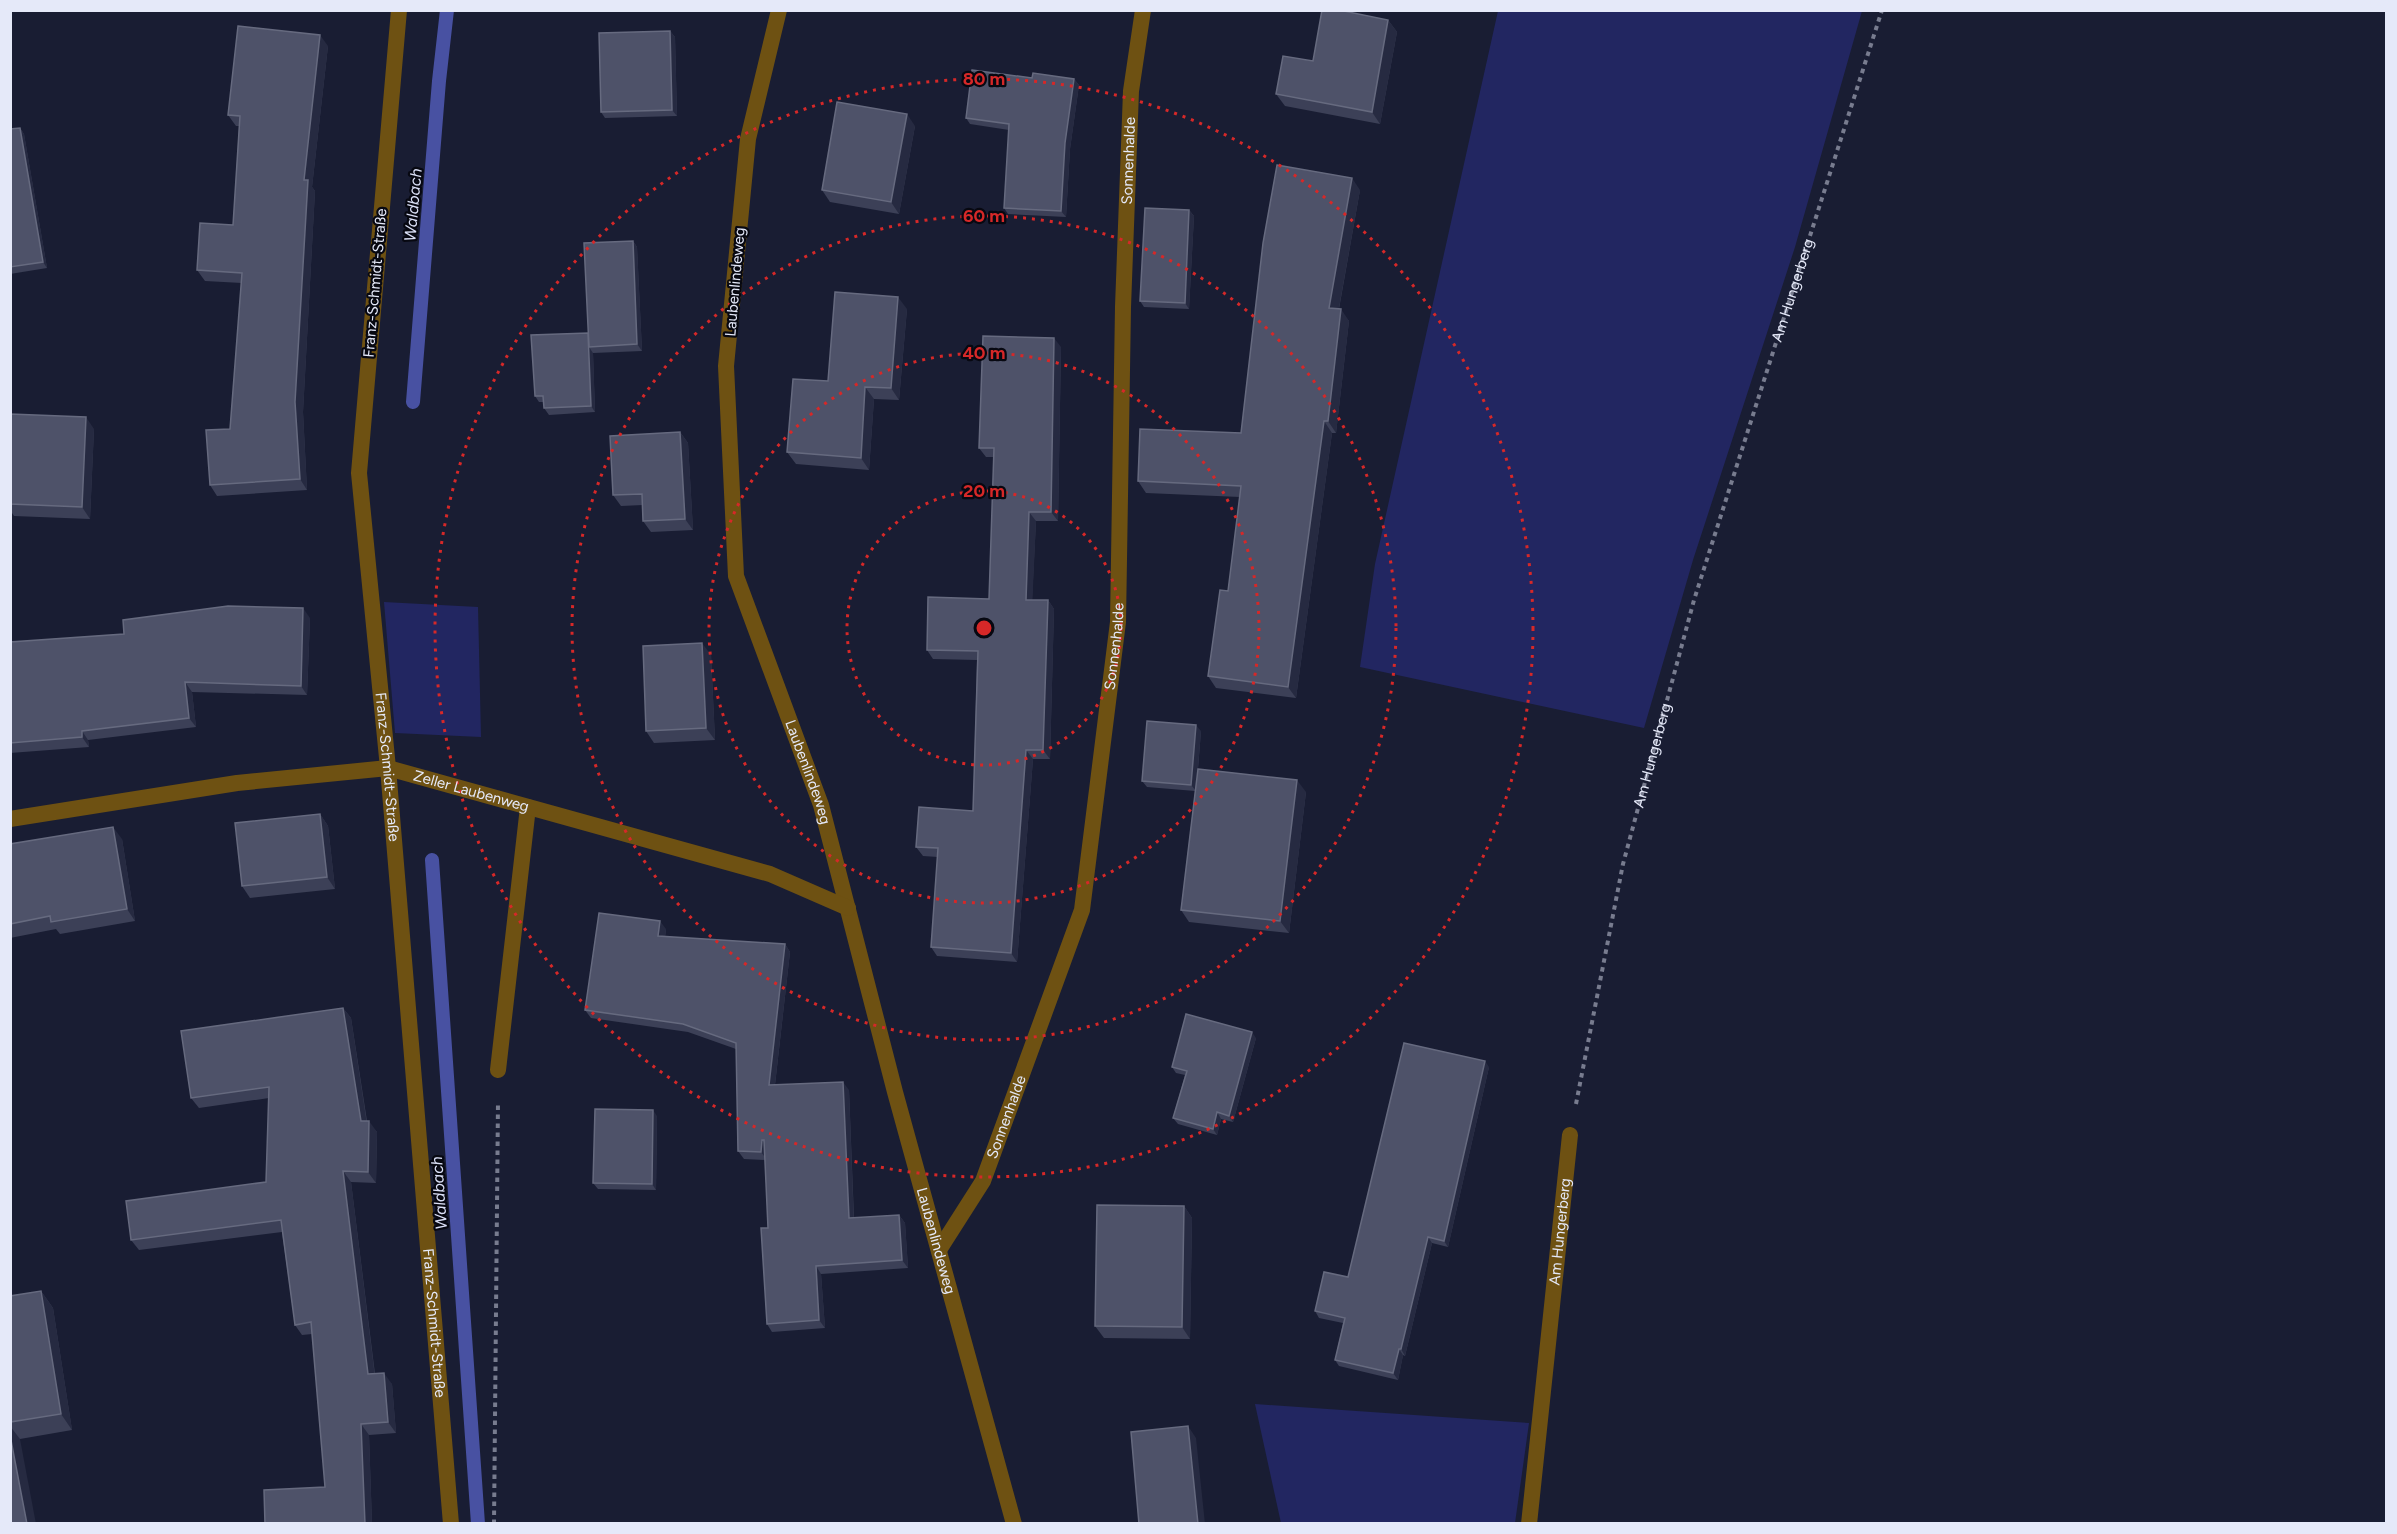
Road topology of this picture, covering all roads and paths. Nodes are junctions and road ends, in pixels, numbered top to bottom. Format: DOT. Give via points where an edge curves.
graph roads {
  1 [pos="399,10"];
  2 [pos="778,10"];
  3 [pos="1143,10"];
  4 [pos="1882,10"];
  5 [pos="388,768"];
  6 [pos="528,807"];
  7 [pos="10,819"];
  8 [pos="848,908"];
  9 [pos="498,1070"];
  10 [pos="1570,1135"];
  11 [pos="939,1250"];
  12 [pos="451,1524"];
  13 [pos="494,1524"];
  14 [pos="1014,1524"];
  15 [pos="1529,1524"];
  1 -- 5 [label="street, Franz-Schmidt-Straße" via="359,473"];
  2 -- 8 [label="street, Laubenlindeweg" via="748,139 726,366 736,576 821,805"];
  3 -- 11 [label="street, Sonnenhalde" via="1131,91 1118,622 1082,910 983,1181"];
  4 -- 10 [label="path, Am Hungerberg" via="1695,600 1623,864"];
  5 -- 6 [label="street, Zeller Laubenweg"];
  5 -- 7 [label="street, Zeller Laubenweg" via="237,783"];
  5 -- 12 [label="street, Franz-Schmidt-Straße"];
  6 -- 8 [label="street, Zeller Laubenweg" via="770,874"];
  6 -- 9 [label="street"];
  8 -- 11 [label="street, Laubenlindeweg"];
  9 -- 13 [label="path"];
  10 -- 15 [label="street, Am Hungerberg"];
  11 -- 14 [label="street, Laubenlindeweg"];
}
